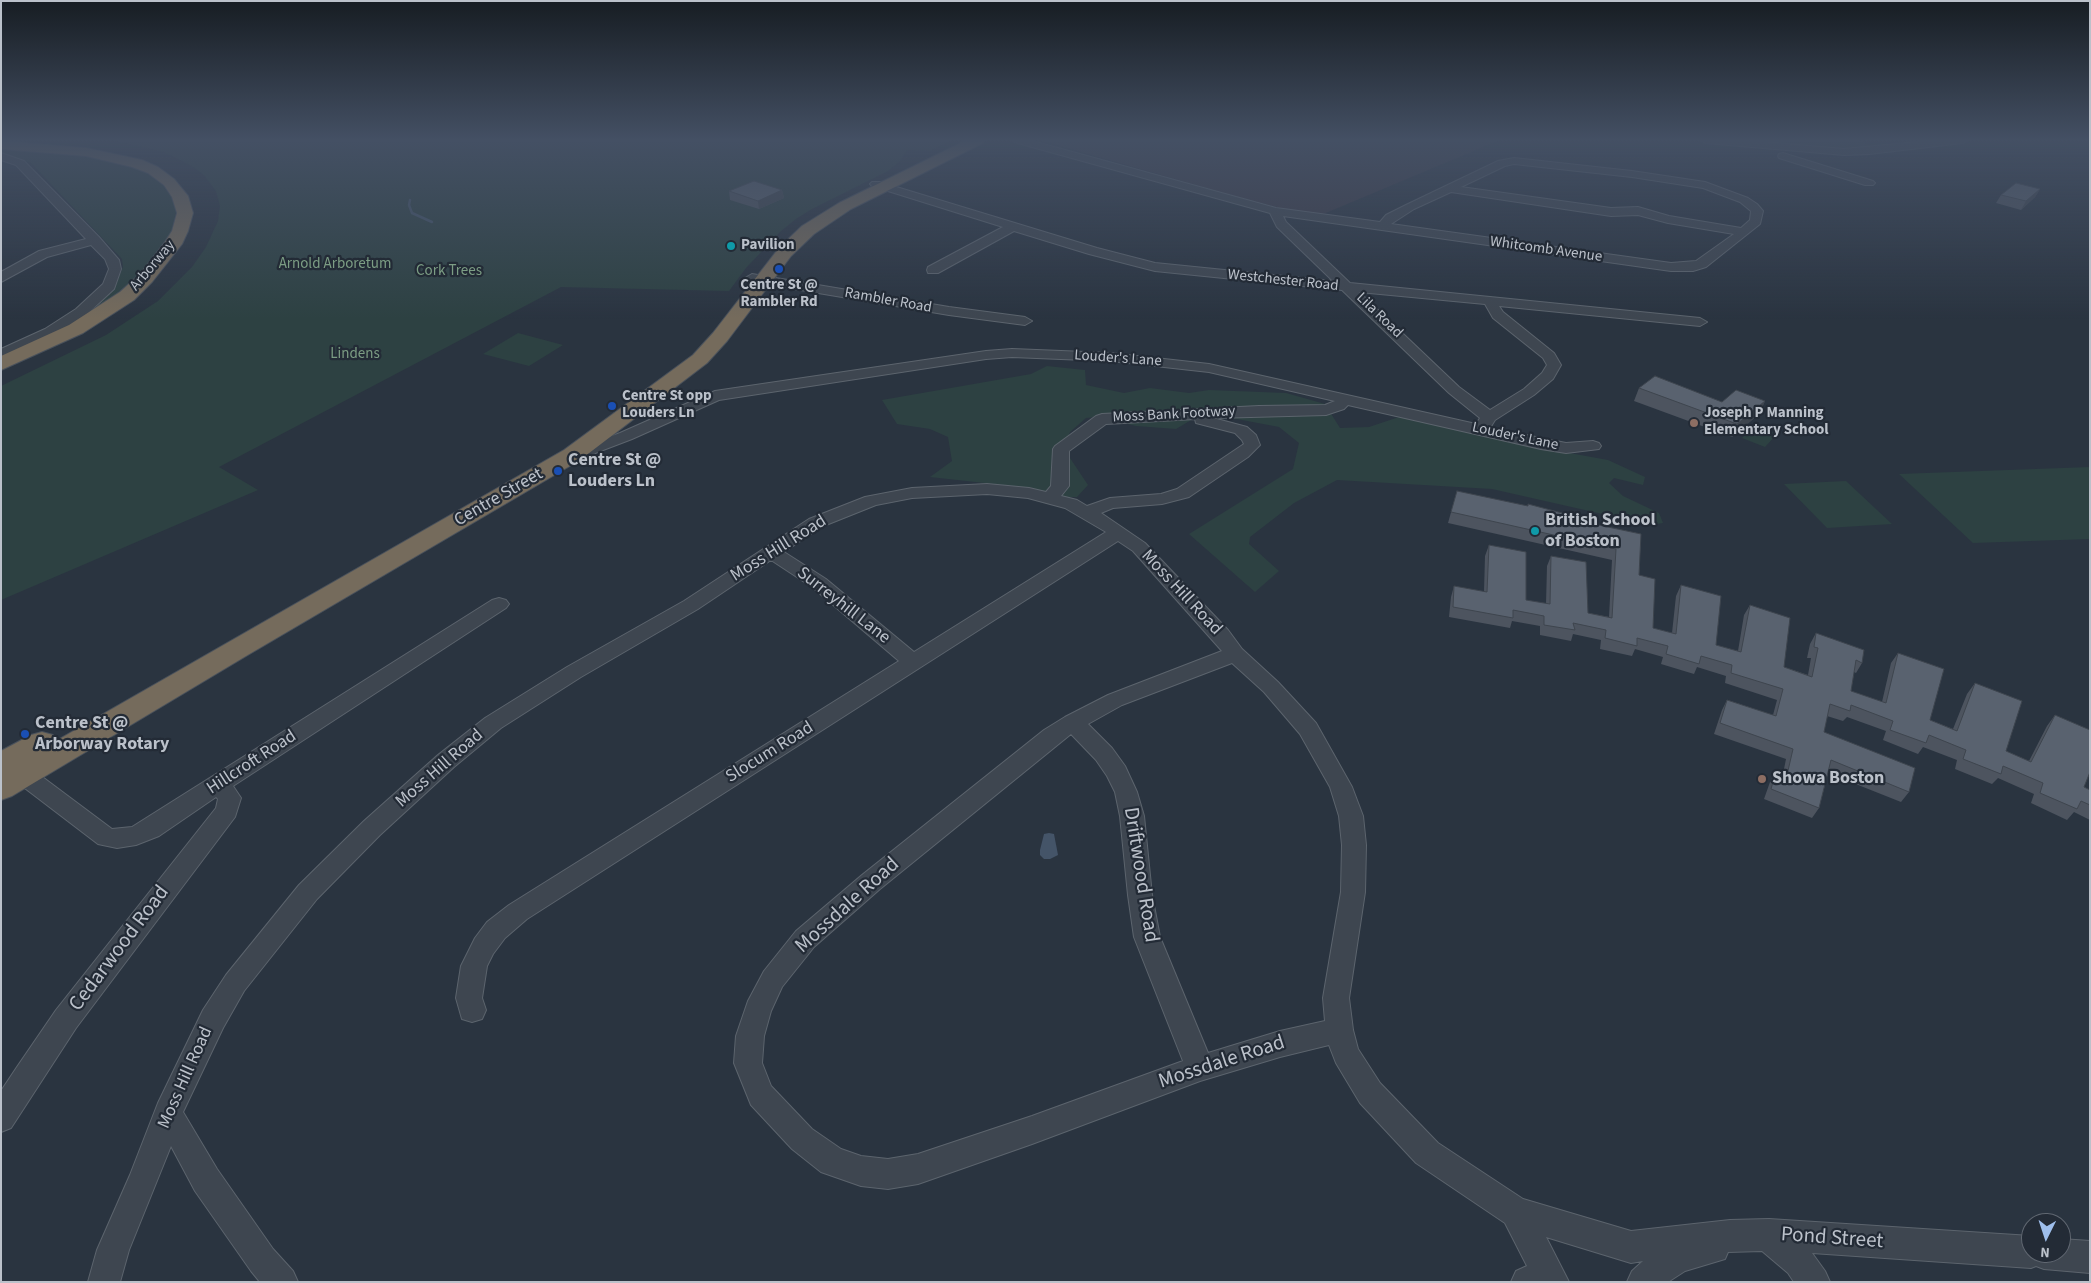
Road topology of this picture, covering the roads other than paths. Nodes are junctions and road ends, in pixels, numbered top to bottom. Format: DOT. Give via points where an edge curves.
graph roads {
  1 [pos="56,200"];
  2 [pos="182,200"];
  3 [pos="197,200"];
  4 [pos="855,200"];
  5 [pos="929,200"];
  6 [pos="1235,200"];
  7 [pos="1427,200"];
  8 [pos="1526,200"];
  9 [pos="1741,200"];
  10 [pos="1275,211"];
  11 [pos="1014,226"];
  12 [pos="1383,226"];
  13 [pos="1744,232"];
  14 [pos="95,240"];
  15 [pos="933,270"];
  16 [pos="1,278"];
  17 [pos="758,279"];
  18 [pos="1349,287"];
  19 [pos="1490,302"];
  20 [pos="1025,321"];
  21 [pos="1700,322"];
  22 [pos="1,354"];
  23 [pos="1,364"];
  24 [pos="1,372"];
  25 [pos="1345,400"];
  26 [pos="1178,414"];
  27 [pos="620,421"];
  28 [pos="1485,423"];
  29 [pos="644,428"];
  30 [pos="1594,446"];
  31 [pos="568,458"];
  32 [pos="1052,498"];
  33 [pos="1087,512"];
  34 [pos="1119,532"];
  35 [pos="770,552"];
  36 [pos="499,604"];
  37 [pos="1235,654"];
  38 [pos="913,662"];
  39 [pos="1073,722"];
  40 [pos="8,772"];
  41 [pos="219,784"];
  42 [pos="472,1010"];
  43 [pos="1339,1030"];
  44 [pos="1200,1068"];
  45 [pos="168,1113"];
  46 [pos="1,1118"];
  47 [pos="1516,1212"];
  48 [pos="1769,1235"];
  49 [pos="2021,1251"];
  50 [pos="2071,1255"];
  51 [pos="2090,1257"];
  52 [pos="1543,1280"];
  53 [pos="104,1282"];
  54 [pos="282,1282"];
  55 [pos="1643,1282"];
  56 [pos="1814,1282"];
  1 -- 14 [label="street, Arborway"];
  2 -- 23 [label="highway, Arborway" via="184,213 170,248 127,296 76,330"];
  3 -- 24 [label="highway, Arborway" via="197,221 188,242 153,286 130,305 82,335"];
  4 -- 17 [label="highway, Centre Street" via="808,230"];
  5 -- 11 [label="street, Westchester Road"];
  6 -- 10 [label="street, Whitcomb Avenue"];
  7 -- 12 [label="street" via="1390,218"];
  8 -- 13 [label="street" via="1645,220 1668,219"];
  9 -- 13 [label="street" via="1757,211 1756,221"];
  10 -- 12 [label="street, Whitcomb Avenue"];
  10 -- 18 [label="street, Lila Road" via="1281,224"];
  11 -- 15 [label="street"];
  11 -- 18 [label="street, Westchester Road" via="1155,267"];
  12 -- 13 [label="street, Whitcomb Avenue" via="1682,268 1701,264"];
  14 -- 16 [label="street" via="43,254"];
  14 -- 22 [label="street, Arborway" via="114,263 114,275 105,290 71,319"];
  17 -- 20 [label="street, Rambler Road"];
  17 -- 27 [label="highway, Centre Street" via="718,340 700,359"];
  17 -- 40 [label="highway, Centre Street" via="688,356 562,449"];
  18 -- 19 [label="street, Westchester Road"];
  18 -- 28 [label="street, Lila Road"];
  19 -- 21 [label="street, Westchester Road"];
  19 -- 28 [label="street" via="1498,314 1549,356 1554,365 1548,376 1535,387"];
  25 -- 26 [label="street, Moss Bank Footway" via="1339,406 1326,410"];
  25 -- 28 [label="street, Louder's Lane"];
  25 -- 29 [label="street, Louder's Lane" via="1184,364 1094,356 1000,354 715,396"];
  26 -- 32 [label="street, Moss Bank Footway" via="1101,420 1062,449 1060,486"];
  26 -- 33 [label="street" via="1241,430 1250,438 1252,445 1177,495 1110,503"];
  27 -- 29 [label="street" via="631,428"];
  27 -- 31 [label="highway, Centre Street"];
  28 -- 30 [label="street, Louder's Lane" via="1556,447"];
  29 -- 31 [label="street, Louder's Lane"];
  31 -- 40 [label="highway, Centre Street" via="267,630"];
  32 -- 33 [label="street, Moss Hill Road"];
  32 -- 35 [label="street, Moss Hill Road" via="1020,491 987,489 912,493 853,506 815,523"];
  33 -- 34 [label="street, Moss Hill Road"];
  34 -- 37 [label="street, Moss Hill Road" via="1151,559"];
  34 -- 38 [label="street, Slocum Road"];
  35 -- 38 [label="street, Surreyhill Lane" via="819,583"];
  35 -- 45 [label="street, Moss Hill Road" via="691,605 493,723 372,828 308,892 235,983 213,1019"];
  36 -- 41 [label="street, Hillcroft Road"];
  37 -- 39 [label="street, Mossdale Road" via="1115,700"];
  37 -- 43 [label="street, Moss Hill Road" via="1271,686 1308,729 1341,787 1351,816 1354,845 1352,892 1336,998"];
  38 -- 42 [label="street, Slocum Road" via="518,912 496,930 474,966 469,998"];
  39 -- 44 [label="street, Driftwood Road" via="1118,772 1126,792 1147,937"];
  39 -- 44 [label="street, Mossdale Road" via="871,882 805,939 773,980 758,1010 750,1036 748,1063 761,1094 802,1139 832,1161 861,1171 888,1174 918,1169"];
  40 -- 41 [label="street, Hillcroft Road" via="104,836 115,839 145,833"];
  41 -- 46 [label="street, Cedarwood Road" via="230,798 226,813 66,1019"];
  43 -- 44 [label="street, Mossdale Road"];
  43 -- 47 [label="street, Moss Hill Road" via="1346,1054 1370,1093 1427,1153"];
  45 -- 53 [label="street, Moss Hill Road" via="113,1250"];
  45 -- 54 [label="street" via="206,1180 262,1260"];
  47 -- 48 [label="street, Moss Hill Road" via="1632,1247"];
  47 -- 52 [label="street, Moss Hill Road"];
  48 -- 49 [label="street, Pond Street"];
  48 -- 55 [label="street, Pond Street" via="1678,1257"];
  48 -- 56 [label="street" via="1799,1262"];
  50 -- 51 [label="street"];
}
